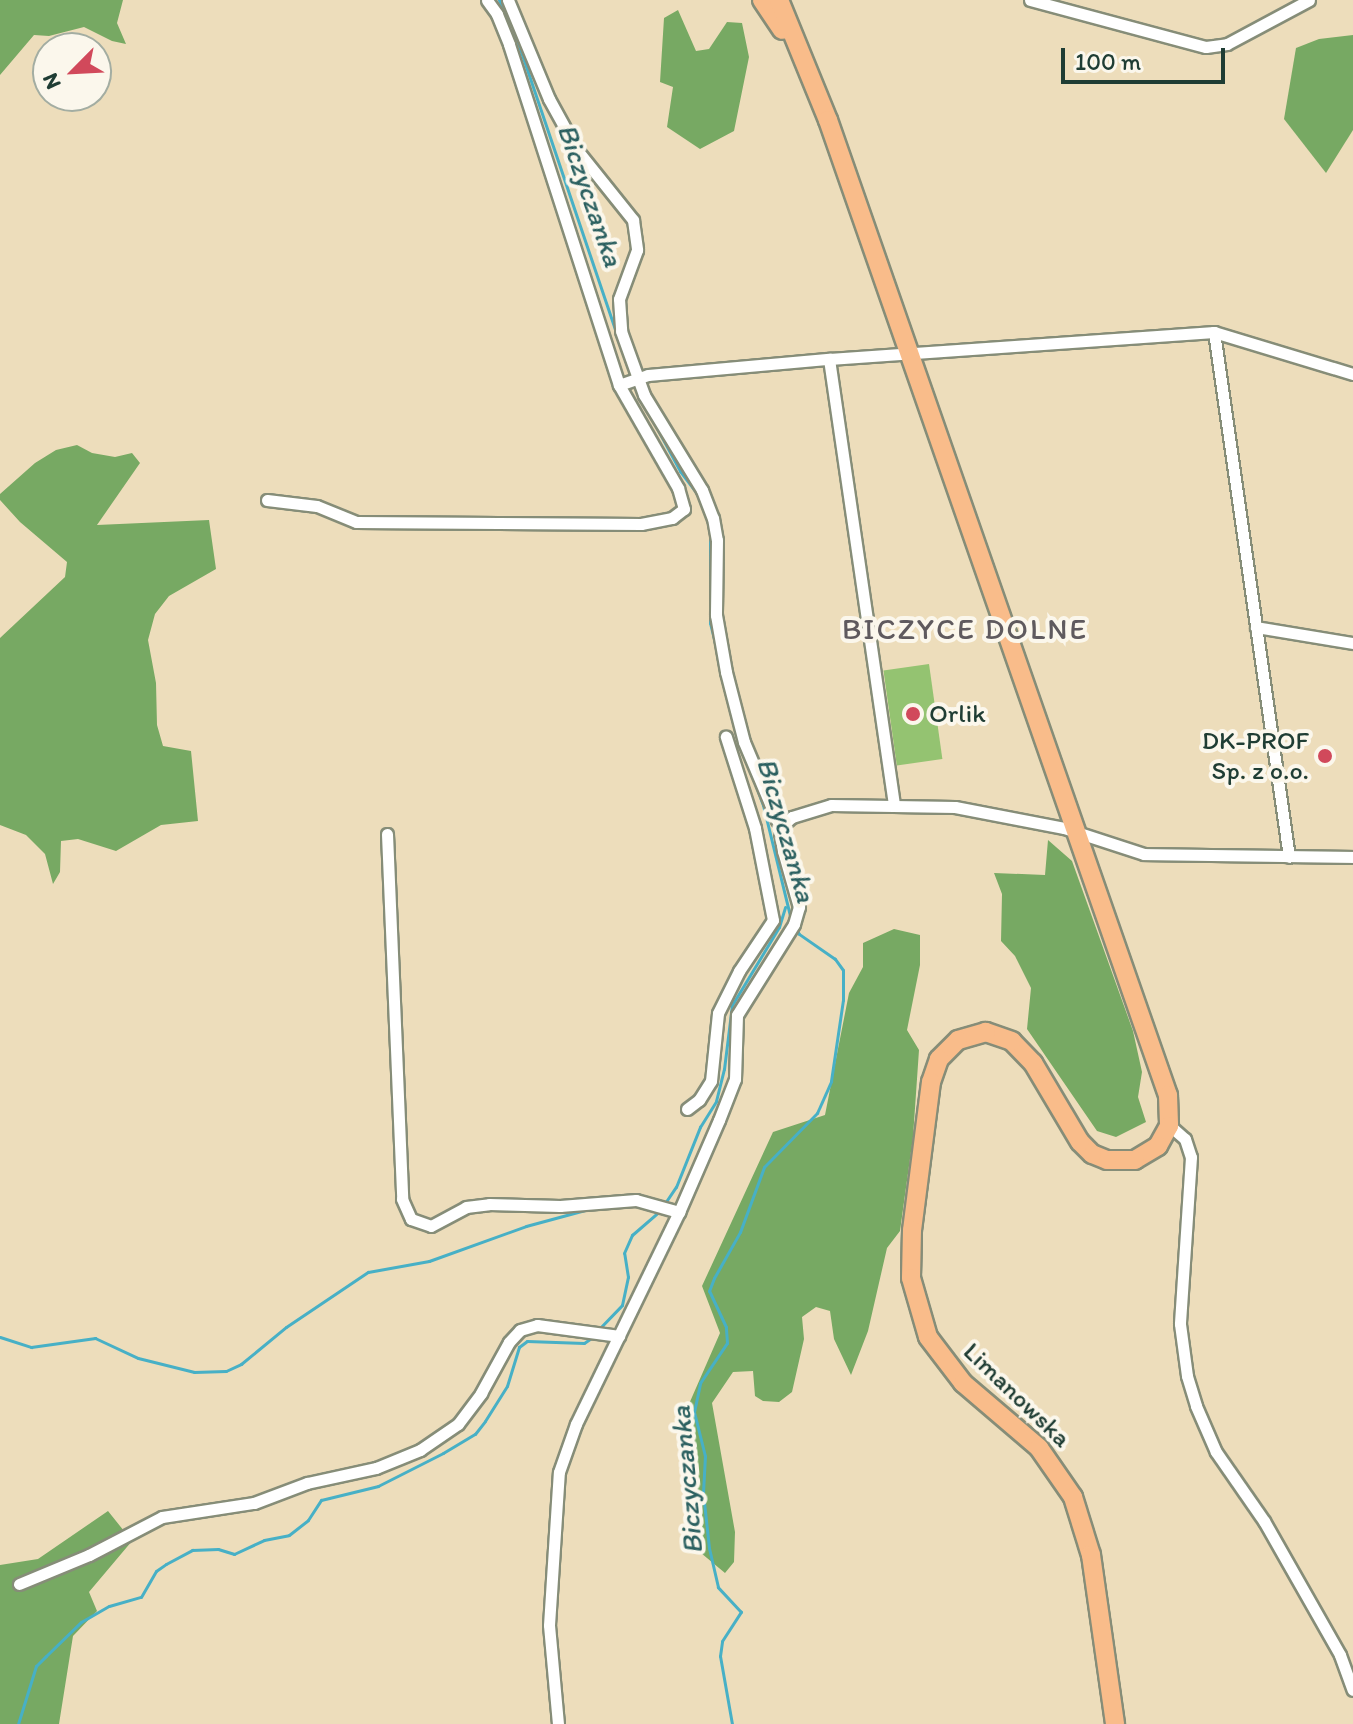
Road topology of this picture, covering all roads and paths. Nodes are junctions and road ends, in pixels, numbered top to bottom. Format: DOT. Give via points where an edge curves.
graph roads {
  1 [pos="487,0"];
  2 [pos="508,0"];
  3 [pos="754,0"];
  4 [pos="762,0"];
  5 [pos="779,0"];
  6 [pos="1030,0"];
  7 [pos="1309,0"];
  8 [pos="802,59"];
  9 [pos="1214,332"];
  10 [pos="909,354"];
  11 [pos="829,359"];
  12 [pos="1353,374"];
  13 [pos="637,377"];
  14 [pos="619,385"];
  15 [pos="267,500"];
  16 [pos="1256,627"];
  17 [pos="1353,643"];
  18 [pos="726,737"];
  19 [pos="894,804"];
  20 [pos="770,825"];
  21 [pos="1077,831"];
  22 [pos="387,834"];
  23 [pos="1289,857"];
  24 [pos="1353,857"];
  25 [pos="718,1013"];
  26 [pos="737,1015"];
  27 [pos="687,1109"];
  28 [pos="1169,1125"];
  29 [pos="679,1212"];
  30 [pos="619,1336"];
  31 [pos="19,1584"];
  32 [pos="1353,1690"];
  33 [pos="558,1724"];
  34 [pos="1115,1724"];
  1 -- 14 [label="street" via="509,44"];
  2 -- 13 [label="street" via="549,99 577,150 633,220 637,250 619,313"];
  3 -- 4 [label="main road"];
  4 -- 8 [label="main road"];
  5 -- 8 [label="main road"];
  6 -- 7 [label="street" via="1206,47 1227,44"];
  8 -- 10 [label="main road"];
  9 -- 10 [label="street"];
  9 -- 12 [label="street"];
  9 -- 16 [label="street"];
  10 -- 11 [label="street"];
  10 -- 21 [label="main road"];
  11 -- 13 [label="street"];
  11 -- 19 [label="street"];
  13 -- 14 [label="street"];
  13 -- 20 [label="street" via="713,518 716,615 726,672"];
  14 -- 15 [label="street" via="678,488 684,509 672,518 641,524 356,522 317,506"];
  16 -- 17 [label="street"];
  16 -- 23 [label="street"];
  18 -- 20 [label="street"];
  19 -- 20 [label="street" via="831,805"];
  19 -- 21 [label="street" via="955,807"];
  20 -- 25 [label="street" via="773,920"];
  20 -- 26 [label="street" via="780,833 799,907 792,928"];
  21 -- 23 [label="street" via="1144,854"];
  21 -- 28 [label="main road" via="1166,1086"];
  22 -- 29 [label="street" via="402,1199 411,1219 431,1226 466,1207 489,1204 636,1200"];
  23 -- 24 [label="street"];
  25 -- 26 [label="street"];
  25 -- 27 [label="street" via="711,1081"];
  26 -- 29 [label="street" via="735,1079"];
  28 -- 32 [label="street" via="1185,1139 1191,1157 1180,1324 1196,1406 1216,1452 1264,1521 1340,1655"];
  28 -- 34 [label="main road, Limanowska" via="1158,1146 1140,1159 1118,1162 1097,1156 1075,1135 1023,1051 1002,1036 980,1032 954,1043 937,1064 921,1148 911,1259 921,1319 953,1372 1039,1448 1073,1497 1091,1555"];
  29 -- 30 [label="street"];
  30 -- 31 [label="street" via="537,1325 520,1330 458,1424 438,1440 400,1459 254,1503 162,1517"];
  30 -- 33 [label="street" via="559,1472 549,1625"];
}
